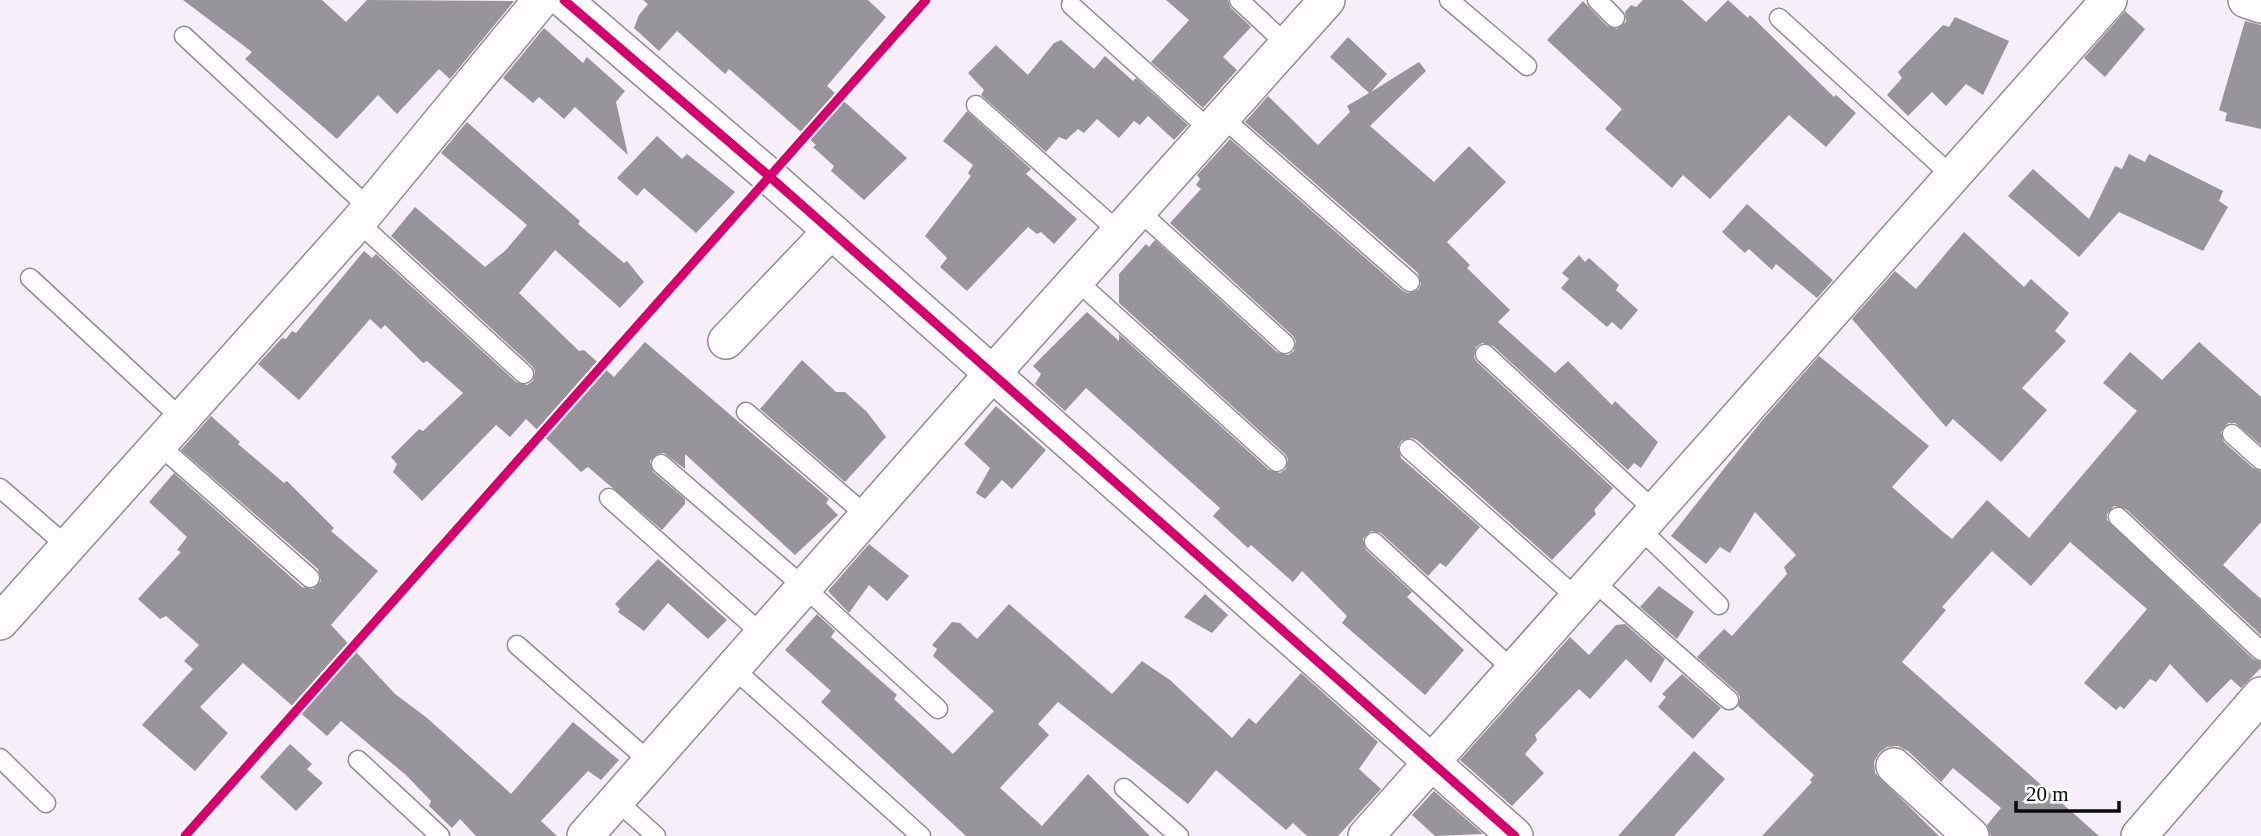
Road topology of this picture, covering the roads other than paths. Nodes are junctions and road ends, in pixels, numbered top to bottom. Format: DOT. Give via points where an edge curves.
graph roads {
  1 [pos="541,0"];
  2 [pos="564,0"];
  3 [pos="1239,0"];
  4 [pos="1327,0"];
  5 [pos="1450,0"];
  6 [pos="1597,0"];
  7 [pos="2109,0"];
  8 [pos="2246,0"];
  9 [pos="1071,5"];
  10 [pos="2261,5"];
  11 [pos="1615,18"];
  12 [pos="1779,18"];
  13 [pos="184,36"];
  14 [pos="1287,45"];
  15 [pos="1527,66"];
  16 [pos="976,105"];
  17 [pos="1216,124"];
  18 [pos="1952,176"];
  19 [pos="363,215"];
  20 [pos="1129,221"];
  21 [pos="831,231"];
  22 [pos="30,278"];
  23 [pos="1076,280"];
  24 [pos="1410,282"];
  25 [pos="726,341"];
  26 [pos="1285,344"];
  27 [pos="1485,354"];
  28 [pos="992,373"];
  29 [pos="524,374"];
  30 [pos="746,412"];
  31 [pos="182,419"];
  32 [pos="2232,433"];
  33 [pos="159,445"];
  34 [pos="1409,449"];
  35 [pos="2261,460"];
  36 [pos="1277,462"];
  37 [pos="661,464"];
  38 [pos="0,488"];
  39 [pos="610,498"];
  40 [pos="867,516"];
  41 [pos="2118,517"];
  42 [pos="1646,518"];
  43 [pos="1374,542"];
  44 [pos="68,547"];
  45 [pos="310,578"];
  46 [pos="804,587"];
  47 [pos="1584,588"];
  48 [pos="1718,605"];
  49 [pos="0,622"];
  50 [pos="762,634"];
  51 [pos="517,645"];
  52 [pos="2261,651"];
  53 [pos="733,668"];
  54 [pos="1512,669"];
  55 [pos="2261,695"];
  56 [pos="1729,700"];
  57 [pos="938,709"];
  58 [pos="0,758"];
  59 [pos="358,760"];
  60 [pos="650,762"];
  61 [pos="1429,762"];
  62 [pos="1895,766"];
  63 [pos="1124,788"];
  64 [pos="617,800"];
  65 [pos="46,803"];
  66 [pos="440,836"];
  67 [pos="585,836"];
  68 [pos="656,836"];
  69 [pos="921,836"];
  70 [pos="1179,836"];
  71 [pos="1366,836"];
  72 [pos="1515,836"];
  73 [pos="1970,836"];
  74 [pos="2139,836"];
  1 -- 19 [label="street"];
  2 -- 21 [label="street"];
  3 -- 14 [label="lane"];
  4 -- 14 [label="street"];
  5 -- 15 [label="lane"];
  6 -- 11 [label="lane"];
  7 -- 18 [label="street"];
  8 -- 10 [label="street"];
  9 -- 17 [label="lane"];
  12 -- 18 [label="lane"];
  13 -- 19 [label="lane"];
  14 -- 17 [label="street"];
  16 -- 20 [label="lane"];
  17 -- 20 [label="street"];
  17 -- 24 [label="lane"];
  18 -- 42 [label="street"];
  19 -- 29 [label="lane"];
  19 -- 31 [label="street"];
  20 -- 23 [label="street"];
  20 -- 26 [label="lane"];
  21 -- 25 [label="street"];
  21 -- 28 [label="street"];
  22 -- 31 [label="lane"];
  23 -- 28 [label="street"];
  23 -- 36 [label="lane"];
  27 -- 42 [label="lane"];
  28 -- 40 [label="street"];
  28 -- 61 [label="street"];
  30 -- 40 [label="lane"];
  31 -- 33 [label="street"];
  32 -- 35 [label="lane"];
  33 -- 44 [label="street"];
  33 -- 45 [label="lane"];
  34 -- 47 [label="lane"];
  37 -- 46 [label="lane"];
  38 -- 44 [label="lane"];
  39 -- 50 [label="lane"];
  40 -- 46 [label="street"];
  41 -- 52 [label="lane"];
  42 -- 47 [label="street"];
  42 -- 48 [label="lane"];
  43 -- 54 [label="lane"];
  44 -- 49 [label="street"];
  46 -- 50 [label="street"];
  46 -- 57 [label="lane"];
  47 -- 54 [label="street"];
  47 -- 56 [label="lane"];
  50 -- 53 [label="street"];
  51 -- 60 [label="lane"];
  53 -- 60 [label="street"];
  53 -- 69 [label="lane"];
  54 -- 61 [label="street"];
  55 -- 74 [label="street"];
  58 -- 65 [label="lane"];
  59 -- 66 [label="lane"];
  60 -- 64 [label="street"];
  61 -- 71 [label="street"];
  61 -- 72 [label="street"];
  62 -- 73 [label="street"];
  63 -- 70 [label="lane"];
  64 -- 67 [label="street"];
  64 -- 68 [label="lane"];
}
